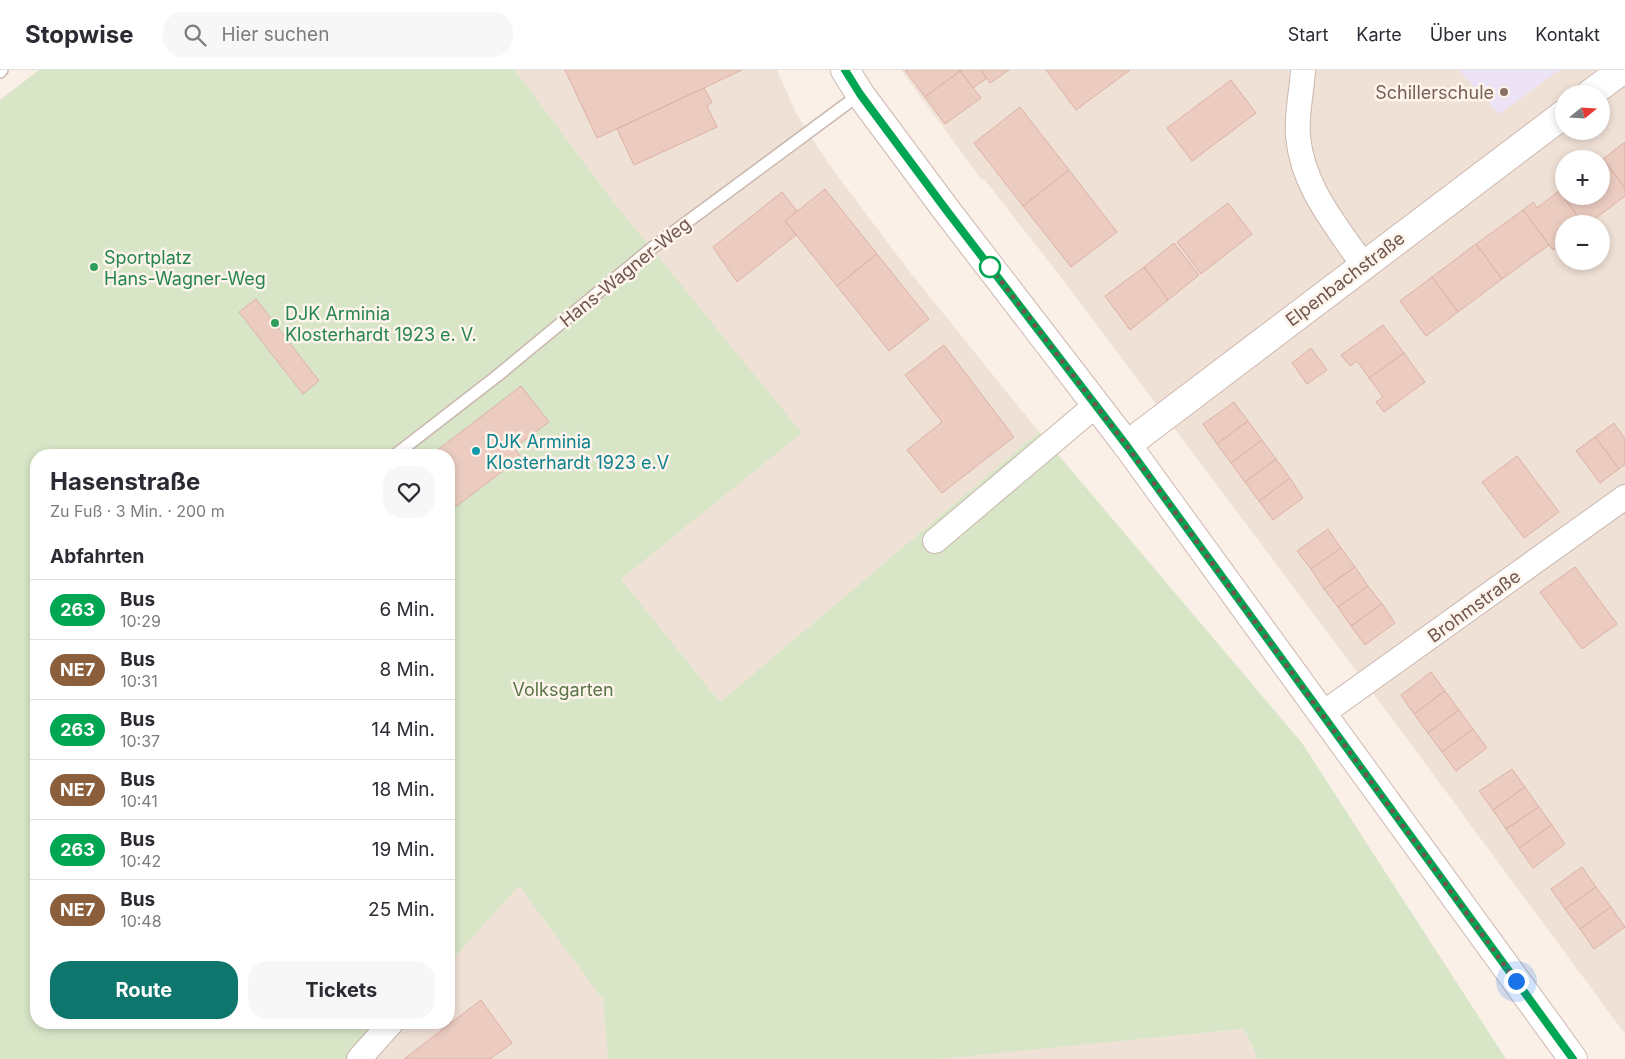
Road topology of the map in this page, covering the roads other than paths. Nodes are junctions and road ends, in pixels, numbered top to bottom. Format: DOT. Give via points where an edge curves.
graph roads {
  1 [pos="845,70"];
  2 [pos="1303,70"];
  3 [pos="1622,70"];
  4 [pos="1602,85"];
  5 [pos="860,94"];
  6 [pos="1555,121"];
  7 [pos="1363,265"];
  8 [pos="1096,404"];
  9 [pos="1127,446"];
  10 [pos="403,449"];
  11 [pos="1625,497"];
  12 [pos="935,541"];
  13 [pos="1322,714"];
  14 [pos="386,1029"];
  15 [pos="359,1059"];
  16 [pos="1573,1059"];
  1 -- 5 [label="main road"];
  2 -- 7 [label="street" via="1298,133 1303,163 1320,202"];
  3 -- 4 [label="main road"];
  5 -- 8 [label="main road"];
  5 -- 10 [label="lane, Hans-Wagner-Weg" via="652,248"];
  6 -- 7 [label="main road, Elpenbachstraße"];
  7 -- 9 [label="main road, Elpenbachstraße"];
  8 -- 9 [label="main road"];
  8 -- 12 [label="street"];
  9 -- 13 [label="main road"];
  11 -- 13 [label="street, Brohmstraße"];
  13 -- 16 [label="main road"];
  14 -- 15 [label="street"];
}
